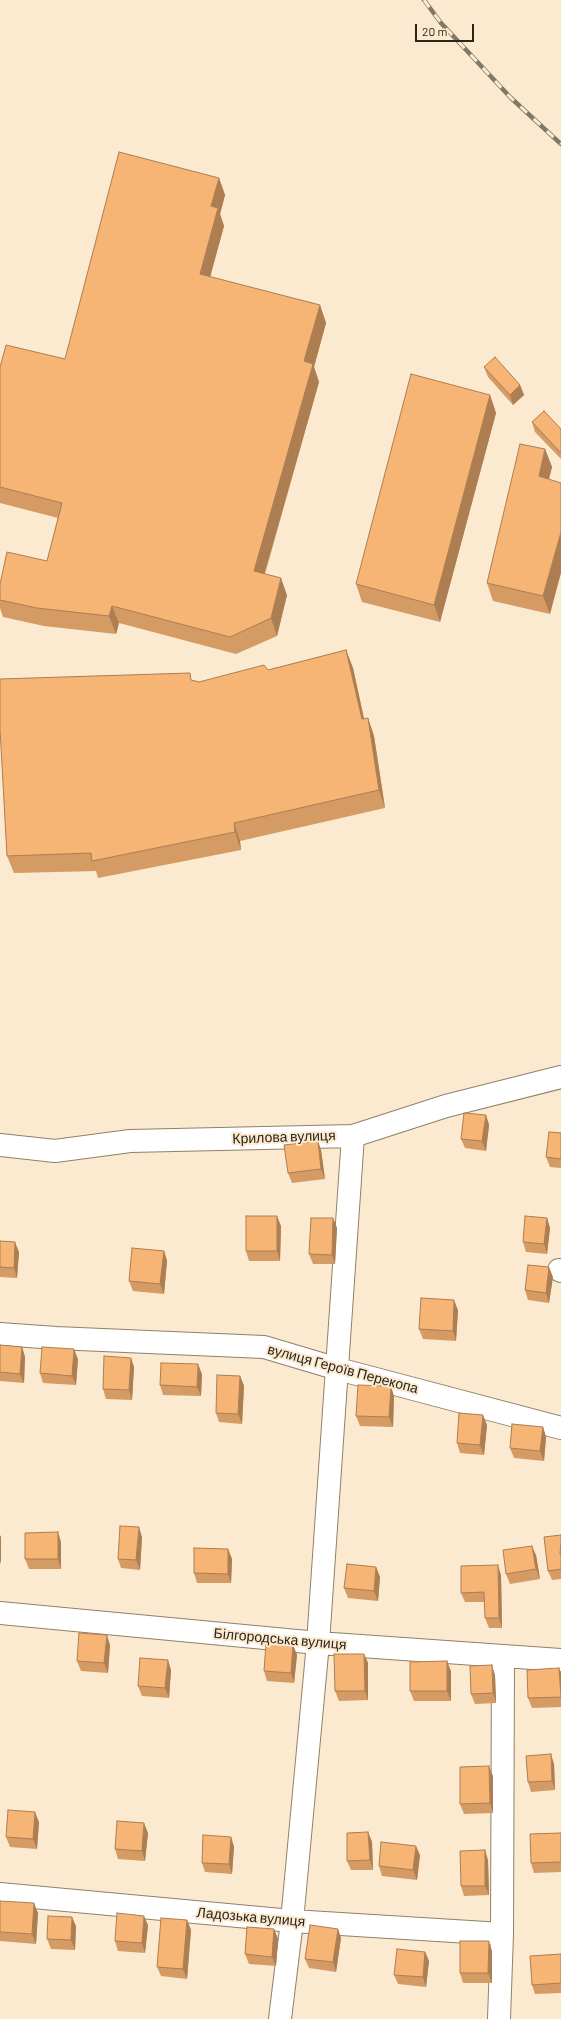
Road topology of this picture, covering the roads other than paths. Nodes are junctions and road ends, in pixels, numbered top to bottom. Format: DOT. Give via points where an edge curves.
graph roads {
  1 [pos="561,1077"];
  2 [pos="352,1136"];
  3 [pos="0,1145"];
  4 [pos="0,1334"];
  5 [pos="338,1369"];
  6 [pos="561,1428"];
  7 [pos="0,1613"];
  8 [pos="318,1644"];
  9 [pos="503,1656"];
  10 [pos="561,1660"];
  11 [pos="0,1894"];
  12 [pos="292,1921"];
  13 [pos="502,1934"];
  14 [pos="280,2019"];
  15 [pos="499,2019"];
  1 -- 2 [label="street, Крилова вулиця" via="446,1106"];
  2 -- 3 [label="street, Крилова вулиця" via="130,1142 55,1151"];
  2 -- 5 [label="street"];
  4 -- 5 [label="street, вулиця Героїв Перекопа" via="264,1347"];
  5 -- 6 [label="street, вулиця Героїв Перекопа"];
  5 -- 8 [label="street"];
  7 -- 8 [label="street, Білгородська вулиця"];
  8 -- 9 [label="street, Білгородська вулиця"];
  8 -- 12 [label="street"];
  9 -- 10 [label="street, Білгородська вулиця"];
  9 -- 13 [label="street"];
  11 -- 12 [label="street, Ладозька вулиця"];
  12 -- 13 [label="street, Ладозька вулиця"];
  12 -- 14 [label="street"];
  13 -- 15 [label="street"];
}
